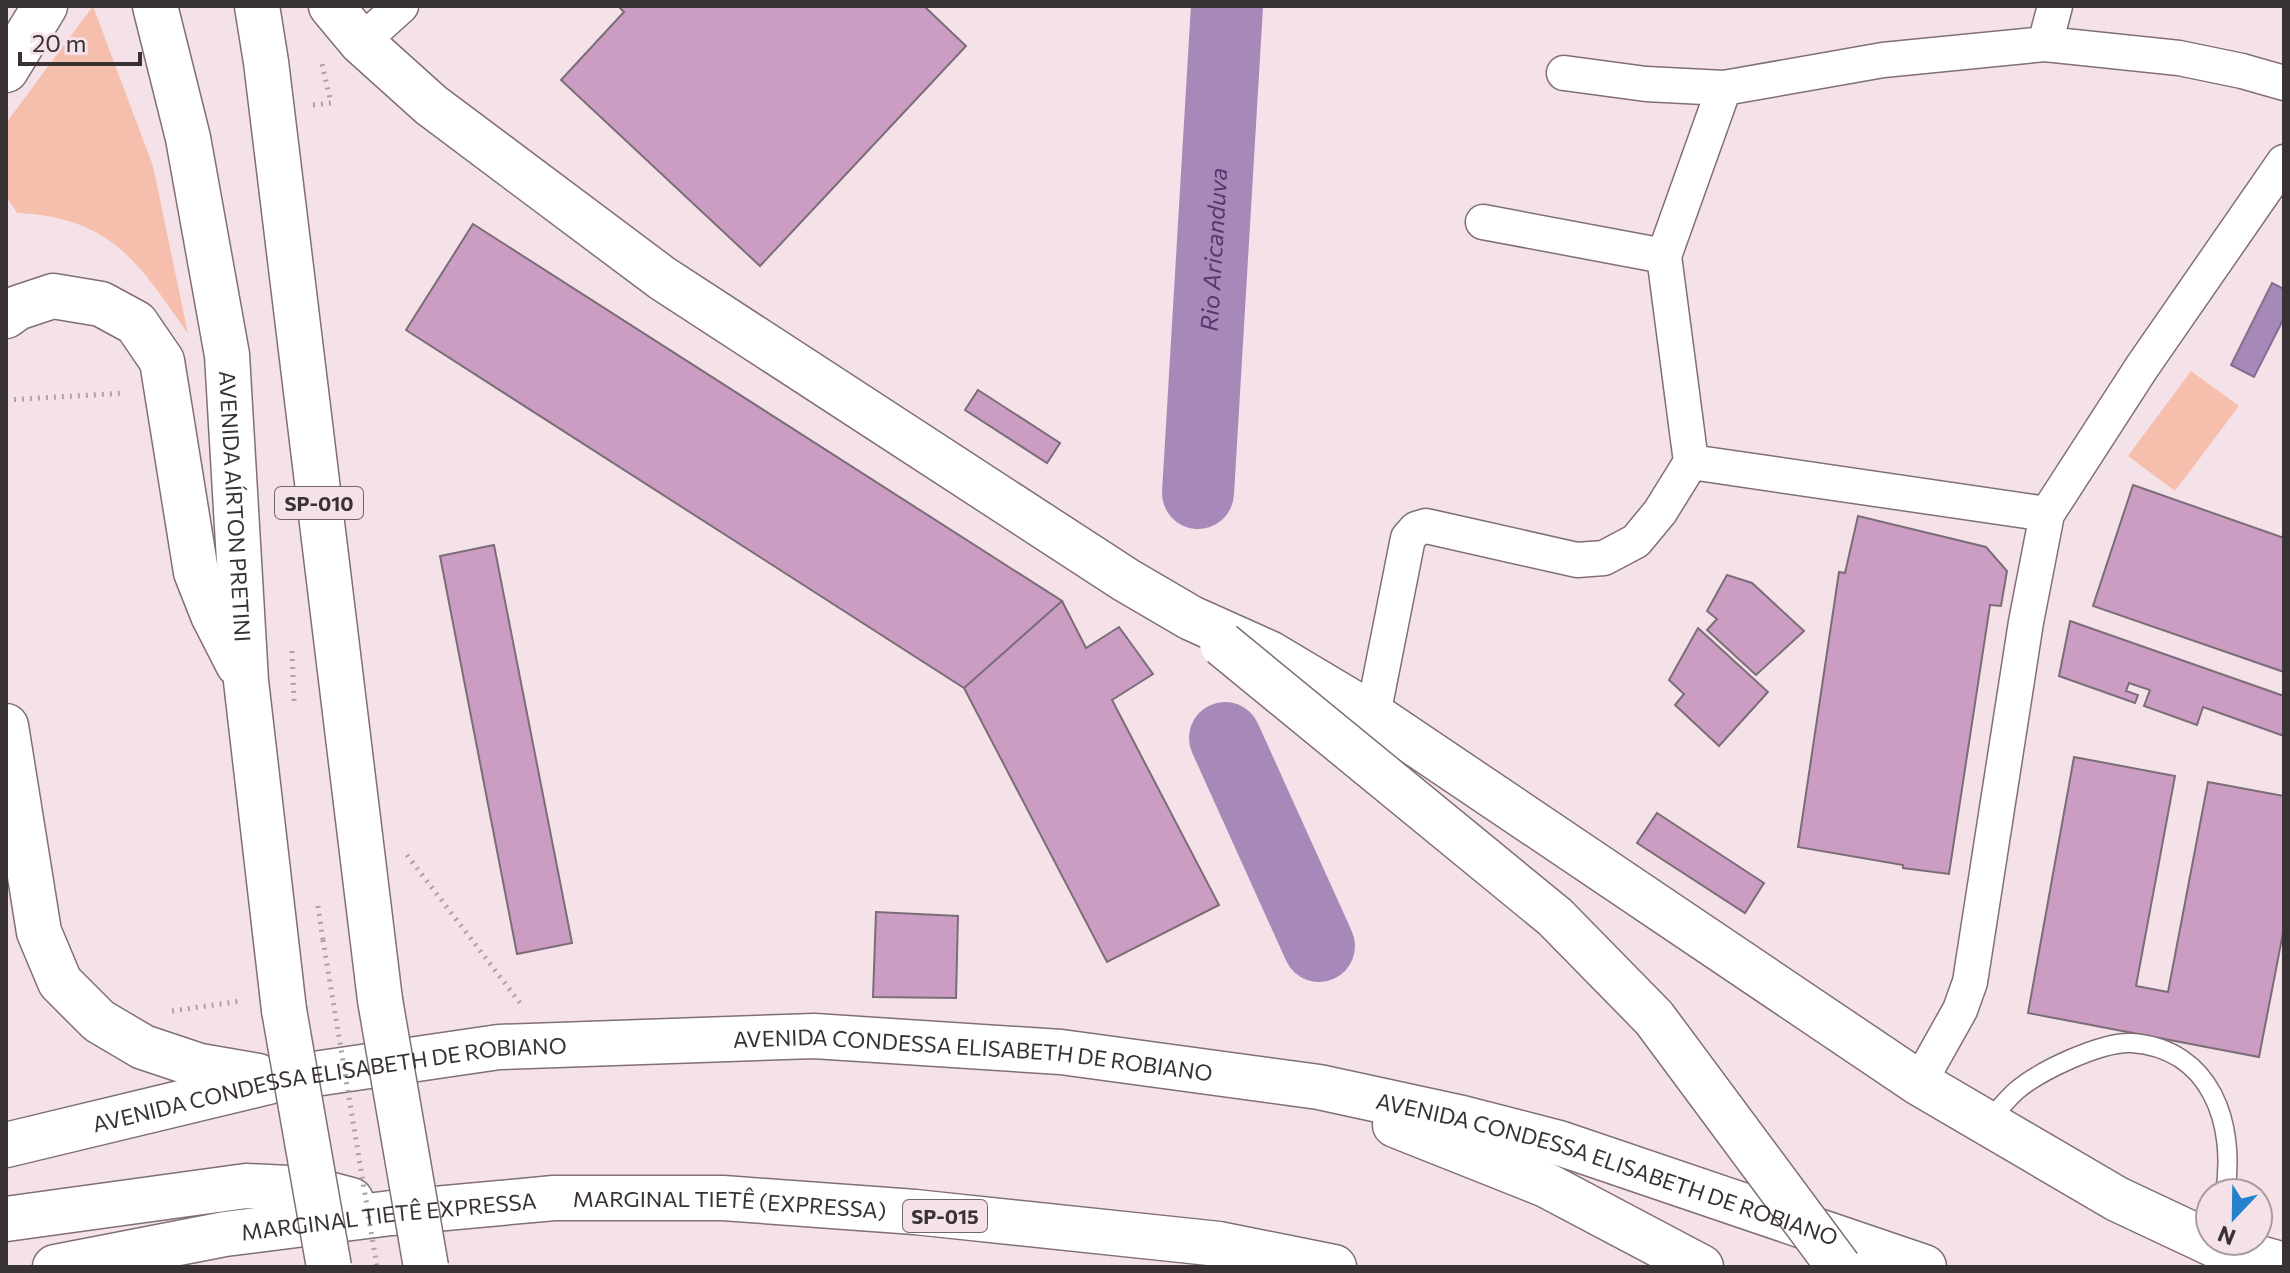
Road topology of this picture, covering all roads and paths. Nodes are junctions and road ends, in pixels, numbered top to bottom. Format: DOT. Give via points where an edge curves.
graph roads {
  1 [pos="45,6"];
  2 [pos="155,6"];
  3 [pos="257,6"];
  4 [pos="331,6"];
  5 [pos="401,6"];
  6 [pos="2055,6"];
  7 [pos="361,42"];
  8 [pos="2045,44"];
  9 [pos="6,70"];
  10 [pos="1564,73"];
  11 [pos="2284,83"];
  12 [pos="1724,88"];
  13 [pos="2284,162"];
  14 [pos="1483,222"];
  15 [pos="1664,256"];
  16 [pos="6,316"];
  17 [pos="167,391"];
  18 [pos="6,400"];
  19 [pos="1691,462"];
  20 [pos="2047,514"];
  21 [pos="1206,631"];
  22 [pos="246,681"];
  23 [pos="1373,715"];
  24 [pos="6,726"];
  25 [pos="400,846"];
  26 [pos="323,940"];
  27 [pos="550,1044"];
  28 [pos="280,1079"];
  29 [pos="1919,1083"];
  30 [pos="1319,1087"];
  31 [pos="1987,1123"];
  32 [pos="6,1145"];
  33 [pos="2226,1177"];
  34 [pos="554,1198"];
  35 [pos="391,1213"];
  36 [pos="6,1219"];
  37 [pos="2194,1233"];
  38 [pos="2260,1257"];
  39 [pos="2284,1265"];
  40 [pos="55,1267"];
  41 [pos="329,1267"];
  42 [pos="377,1267"];
  43 [pos="426,1267"];
  44 [pos="1334,1267"];
  45 [pos="1701,1267"];
  46 [pos="1839,1267"];
  47 [pos="1924,1267"];
  1 -- 9 [label="highway"];
  2 -- 22 [label="highway, AVENIDA AÍRTON PRETINI" via="188,138 227,355"];
  3 -- 43 [label="highway, SP-010, bridge" via="380,1000"];
  4 -- 7 [label="highway"];
  5 -- 7 [label="street"];
  6 -- 8 [label="street"];
  7 -- 21 [label="highway" via="431,105 662,278"];
  8 -- 11 [label="street" via="2179,58"];
  8 -- 12 [label="street" via="1883,60"];
  10 -- 12 [label="street"];
  12 -- 15 [label="street"];
  13 -- 20 [label="street"];
  14 -- 15 [label="street"];
  15 -- 19 [label="street"];
  16 -- 17 [label="highway" via="53,296 101,304 136,323 162,361"];
  17 -- 18 [label="path"];
  17 -- 22 [label="highway" via="196,572"];
  19 -- 20 [label="street"];
  19 -- 23 [label="street" via="1636,541 1604,558 1577,560 1426,526 1416,529 1408,538"];
  20 -- 29 [label="street" via="1970,982"];
  21 -- 23 [label="highway" via="1269,653"];
  21 -- 46 [label="highway, bridge" via="1555,917 1654,1018"];
  22 -- 41 [label="highway, AVENIDA AÍRTON PRETINI, bridge" via="284,1010"];
  23 -- 29 [label="highway"];
  24 -- 28 [label="highway" via="39,932 60,982 99,1021 143,1047 200,1066"];
  25 -- 27 [label="path"];
  26 -- 42 [label="path, bridge"];
  27 -- 28 [label="highway, AVENIDA CONDESSA ELISABETH DE ROBIANO"];
  27 -- 30 [label="highway, AVENIDA CONDESSA ELISABETH DE ROBIANO" via="814,1036 1061,1052"];
  28 -- 32 [label="highway, AVENIDA CONDESSA ELISABETH DE ROBIANO"];
  29 -- 31 [label="highway"];
  30 -- 45 [label="highway" via="1392,1124 1546,1185"];
  30 -- 47 [label="highway, AVENIDA CONDESSA ELISABETH DE ROBIANO" via="1559,1143"];
  31 -- 33 [label="lane" via="2017,1091 2052,1067 2092,1050 2131,1043 2167,1052 2198,1071 2218,1103 2228,1137"];
  31 -- 37 [label="highway" via="2117,1199"];
  34 -- 35 [label="highway, MARGINAL TIETÊ EXPRESSA / SP-015"];
  34 -- 44 [label="highway, MARGINAL TIETÊ (EXPRESSA) / SP-015" via="723,1198 915,1212 1219,1244"];
  35 -- 36 [label="highway" via="309,1189 246,1186"];
  35 -- 40 [label="highway, MARGINAL TIETÊ EXPRESSA / SP-015" via="225,1234"];
  38 -- 39 [label="highway"];
}
